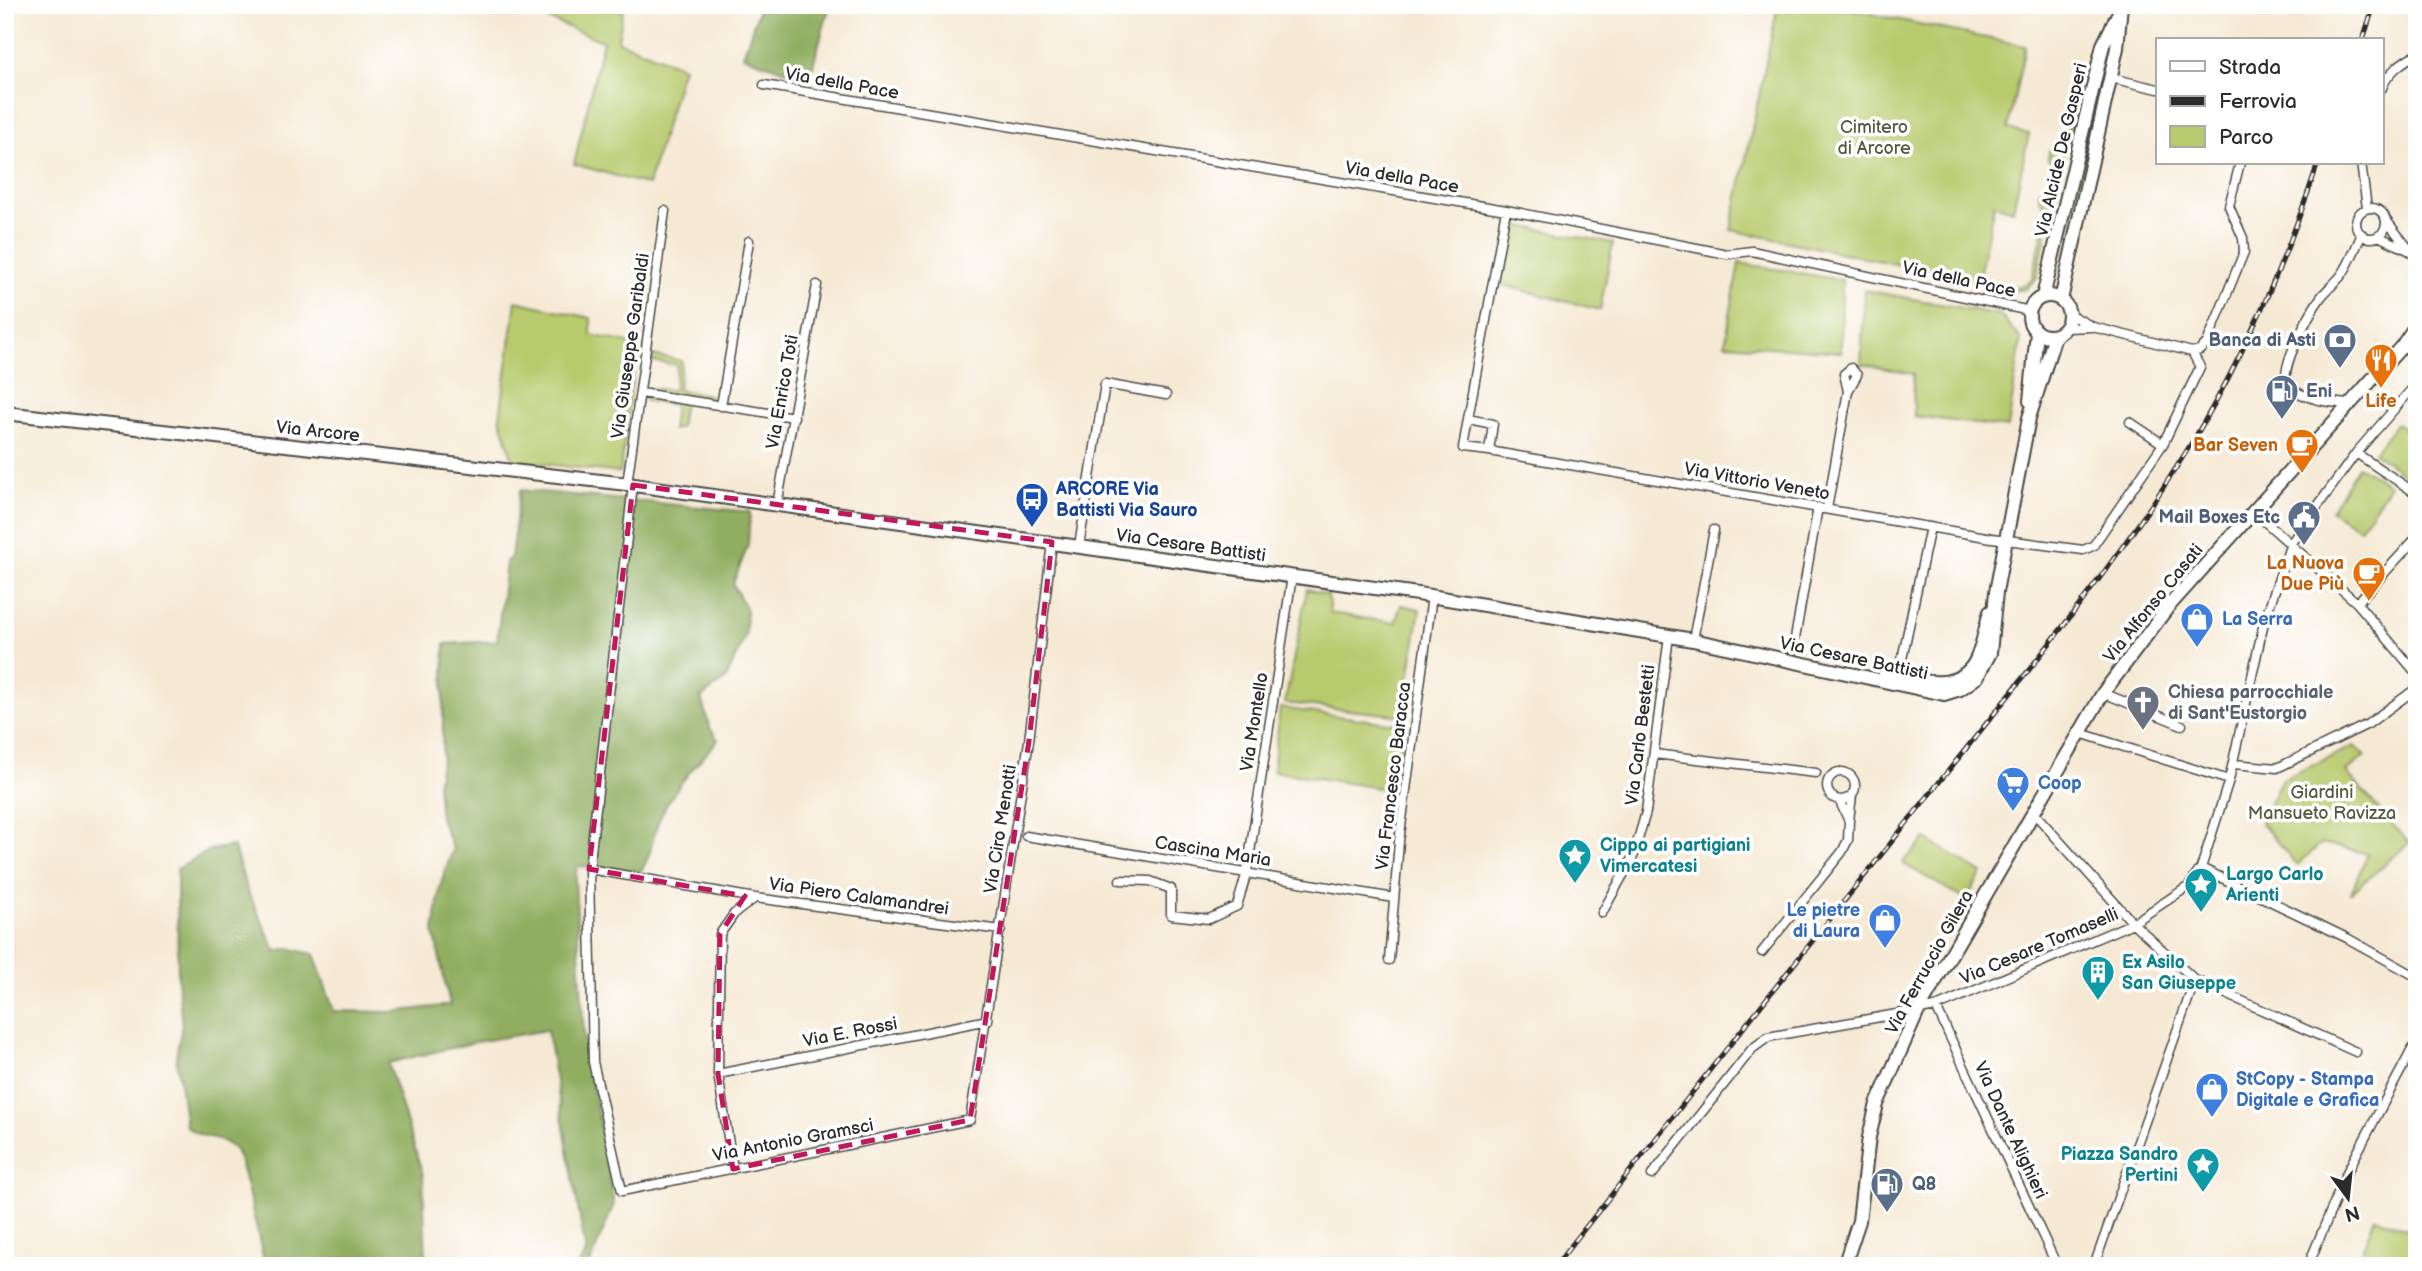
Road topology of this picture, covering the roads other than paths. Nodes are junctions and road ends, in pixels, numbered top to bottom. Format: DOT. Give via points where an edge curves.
graph roads {
  1 [pos="2120,9"];
  2 [pos="2417,54"];
  3 [pos="2110,78"];
  4 [pos="2384,81"];
  5 [pos="764,85"];
  6 [pos="2156,89"];
  7 [pos="2239,164"];
  8 [pos="2361,164"];
  9 [pos="2367,208"];
  10 [pos="1506,210"];
  11 [pos="664,211"];
  12 [pos="2386,220"];
  13 [pos="2362,234"];
  14 [pos="2378,236"];
  15 [pos="748,242"];
  16 [pos="2410,251"];
  17 [pos="2417,258"];
  18 [pos="817,285"];
  19 [pos="2043,297"];
  20 [pos="2061,300"];
  21 [pos="2030,311"];
  22 [pos="2069,314"];
  23 [pos="2417,324"];
  24 [pos="2093,327"];
  25 [pos="2037,332"];
  26 [pos="2060,332"];
  27 [pos="2417,334"];
  28 [pos="2402,346"];
  29 [pos="2192,352"];
  30 [pos="2417,383"];
  31 [pos="1848,391"];
  32 [pos="641,393"];
  33 [pos="1166,395"];
  34 [pos="2349,404"];
  35 [pos="721,406"];
  36 [pos="5,413"];
  37 [pos="794,417"];
  38 [pos="2029,418"];
  39 [pos="1468,419"];
  40 [pos="2130,422"];
  41 [pos="2163,444"];
  42 [pos="1489,451"];
  43 [pos="2356,453"];
  44 [pos="630,485"];
  45 [pos="2417,494"];
  46 [pos="777,505"];
  47 [pos="1818,507"];
  48 [pos="1827,509"];
  49 [pos="2253,511"];
  50 [pos="1930,527"];
  51 [pos="1714,530"];
  52 [pos="2417,537"];
  53 [pos="2006,540"];
  54 [pos="1052,542"];
  55 [pos="2291,543"];
  56 [pos="1079,546"];
  57 [pos="1292,576"];
  58 [pos="1432,596"];
  59 [pos="2357,603"];
  60 [pos="1669,636"];
  61 [pos="1693,640"];
  62 [pos="1793,650"];
  63 [pos="2417,674"];
  64 [pos="1898,681"];
  65 [pos="2417,688"];
  66 [pos="2103,693"];
  67 [pos="2182,725"];
  68 [pos="2080,733"];
  69 [pos="1654,754"];
  70 [pos="2234,764"];
  71 [pos="1830,778"];
  72 [pos="2229,780"];
  73 [pos="1852,795"];
  74 [pos="1839,800"];
  75 [pos="2035,814"];
  76 [pos="1849,821"];
  77 [pos="1026,836"];
  78 [pos="2201,868"];
  79 [pos="589,869"];
  80 [pos="1247,872"];
  81 [pos="1120,880"];
  82 [pos="755,898"];
  83 [pos="1394,898"];
  84 [pos="1602,913"];
  85 [pos="2133,923"];
  86 [pos="1001,930"];
  87 [pos="1762,952"];
  88 [pos="1389,960"];
  89 [pos="2417,978"];
  90 [pos="2195,980"];
  91 [pos="1936,1007"];
  92 [pos="1918,1011"];
  93 [pos="988,1020"];
  94 [pos="2417,1040"];
  95 [pos="2356,1052"];
  96 [pos="718,1074"];
  97 [pos="970,1120"];
  98 [pos="733,1168"];
  99 [pos="1652,1175"];
  100 [pos="622,1191"];
  101 [pos="1844,1266"];
  102 [pos="2057,1266"];
  103 [pos="2094,1266"];
  104 [pos="2308,1266"];
  1 -- 3 [label="street, Via Alcide De Gasperi"];
  1 -- 19 [label="street, Via Alcide De Gasperi" via="2101,52"];
  2 -- 4 [label="street"];
  3 -- 6 [label="street"];
  3 -- 20 [label="street, Via Alcide De Gasperi"];
  5 -- 10 [label="street, Via della Pace"];
  7 -- 29 [label="street" via="2229,206 2244,252 2207,343"];
  8 -- 9 [label="street"];
  9 -- 12 [label="street" via="2377,209"];
  9 -- 13 [label="street" via="2357,221"];
  10 -- 21 [label="street, Via della Pace" via="1727,254 1752,251"];
  10 -- 39 [label="street"];
  11 -- 32 [label="street, Via Giuseppe Garibaldi"];
  12 -- 14 [label="street"];
  12 -- 16 [label="street"];
  13 -- 14 [label="street"];
  13 -- 34 [label="street" via="2343,274 2320,298 2284,377 2299,391 2330,403"];
  14 -- 16 [label="street"];
  15 -- 35 [label="street"];
  16 -- 17 [label="street"];
  18 -- 37 [label="street, Via Enrico Toti"];
  19 -- 20 [label="street"];
  19 -- 21 [label="street"];
  20 -- 22 [label="street"];
  21 -- 25 [label="street" via="2030,323"];
  22 -- 24 [label="street"];
  22 -- 26 [label="street"];
  23 -- 28 [label="street"];
  24 -- 26 [label="street"];
  24 -- 29 [label="street"];
  25 -- 26 [label="street"];
  25 -- 38 [label="street"];
  26 -- 38 [label="street"];
  27 -- 28 [label="street"];
  28 -- 34 [label="street, Via Alfonso Casati"];
  29 -- 41 [label="street" via="2200,367"];
  30 -- 43 [label="street"];
  31 -- 48 [label="street"];
  32 -- 35 [label="street"];
  32 -- 44 [label="street, Via Giuseppe Garibaldi"];
  33 -- 56 [label="street" via="1105,384"];
  34 -- 49 [label="street, Via Alfonso Casati"];
  35 -- 37 [label="street"];
  36 -- 44 [label="street, Via Arcore"];
  37 -- 46 [label="street, Via Enrico Toti"];
  38 -- 53 [label="street"];
  39 -- 42 [label="street" via="1493,424"];
  39 -- 42 [label="street, Via Vittorio Veneto" via="1463,448"];
  40 -- 41 [label="street"];
  41 -- 53 [label="street" via="2087,550"];
  42 -- 47 [label="street, Via Vittorio Veneto"];
  43 -- 45 [label="street"];
  43 -- 55 [label="street"];
  44 -- 46 [label="street, Via Cesare Battisti"];
  44 -- 79 [label="street, Via Giuseppe Garibaldi"];
  46 -- 54 [label="street, Via Cesare Battisti"];
  47 -- 48 [label="street, Via Vittorio Veneto"];
  47 -- 62 [label="street"];
  48 -- 50 [label="street, Via Vittorio Veneto"];
  49 -- 55 [label="street"];
  49 -- 66 [label="street, Via Alfonso Casati" via="2168,607"];
  50 -- 53 [label="street, Via Vittorio Veneto"];
  50 -- 64 [label="street"];
  51 -- 61 [label="street"];
  52 -- 59 [label="street"];
  53 -- 64 [label="street, Via Cesare Battisti" via="1988,659 1977,677 1929,693"];
  54 -- 56 [label="street, Via Cesare Battisti"];
  54 -- 86 [label="street, Via Ciro Menotti"];
  55 -- 59 [label="street"];
  55 -- 70 [label="street" via="2264,622"];
  56 -- 57 [label="street, Via Cesare Battisti"];
  57 -- 58 [label="street, Via Cesare Battisti"];
  57 -- 80 [label="street, Via Montello"];
  58 -- 60 [label="street, Via Cesare Battisti"];
  58 -- 83 [label="street, Via Francesco Baracca"];
  59 -- 63 [label="street"];
  60 -- 61 [label="street, Via Cesare Battisti"];
  60 -- 69 [label="street, Via Carlo Bestetti"];
  61 -- 64 [label="street, Via Cesare Battisti"];
  65 -- 70 [label="street" via="2368,723 2292,762 2266,769"];
  66 -- 67 [label="street"];
  66 -- 68 [label="street, Via Alfonso Casati"];
  68 -- 72 [label="street"];
  68 -- 75 [label="street, Via Ferruccio Gilera"];
  69 -- 71 [label="street"];
  69 -- 84 [label="street, Via Carlo Bestetti" via="1646,812 1633,857"];
  70 -- 72 [label="street"];
  71 -- 73 [label="street" via="1841,772 1851,776"];
  71 -- 74 [label="street" via="1829,793"];
  72 -- 78 [label="street"];
  73 -- 74 [label="street"];
  73 -- 76 [label="street"];
  74 -- 76 [label="street"];
  75 -- 85 [label="street"];
  75 -- 92 [label="street, Via Ferruccio Gilera"];
  76 -- 87 [label="street" via="1842,852"];
  77 -- 80 [label="street, Cascina Maria"];
  78 -- 85 [label="street, Via Cesare Tomaselli" via="2189,886"];
  78 -- 89 [label="street" via="2347,938"];
  79 -- 82 [label="street, Via Piero Calamandrei"];
  79 -- 100 [label="street, Via Giuseppe Garibaldi" via="593,1062"];
  80 -- 81 [label="street, Via Montello" via="1237,906 1209,919 1171,915 1171,889 1150,881"];
  80 -- 83 [label="street, Cascina Maria"];
  82 -- 86 [label="street, Via Piero Calamandrei"];
  82 -- 96 [label="street" via="734,914 720,934"];
  83 -- 88 [label="street, Via Francesco Baracca"];
  85 -- 90 [label="street"];
  85 -- 91 [label="street, Via Cesare Tomaselli"];
  86 -- 93 [label="street, Via Ciro Menotti"];
  90 -- 95 [label="street"];
  90 -- 103 [label="street"];
  91 -- 92 [label="street, Via Cesare Tomaselli"];
  91 -- 102 [label="street, Via Dante Alighieri"];
  92 -- 99 [label="street, Via Cesare Tomaselli" via="1768,1037 1752,1049"];
  92 -- 101 [label="street, Via Ferruccio Gilera" via="1877,1104 1859,1221"];
  93 -- 96 [label="street, Via E. Rossi"];
  93 -- 97 [label="street, Via Ciro Menotti"];
  94 -- 104 [label="street" via="2346,1174"];
  96 -- 98 [label="street"];
  97 -- 98 [label="street, Via Antonio Gramsci"];
  98 -- 100 [label="street, Via Antonio Gramsci"];
}
